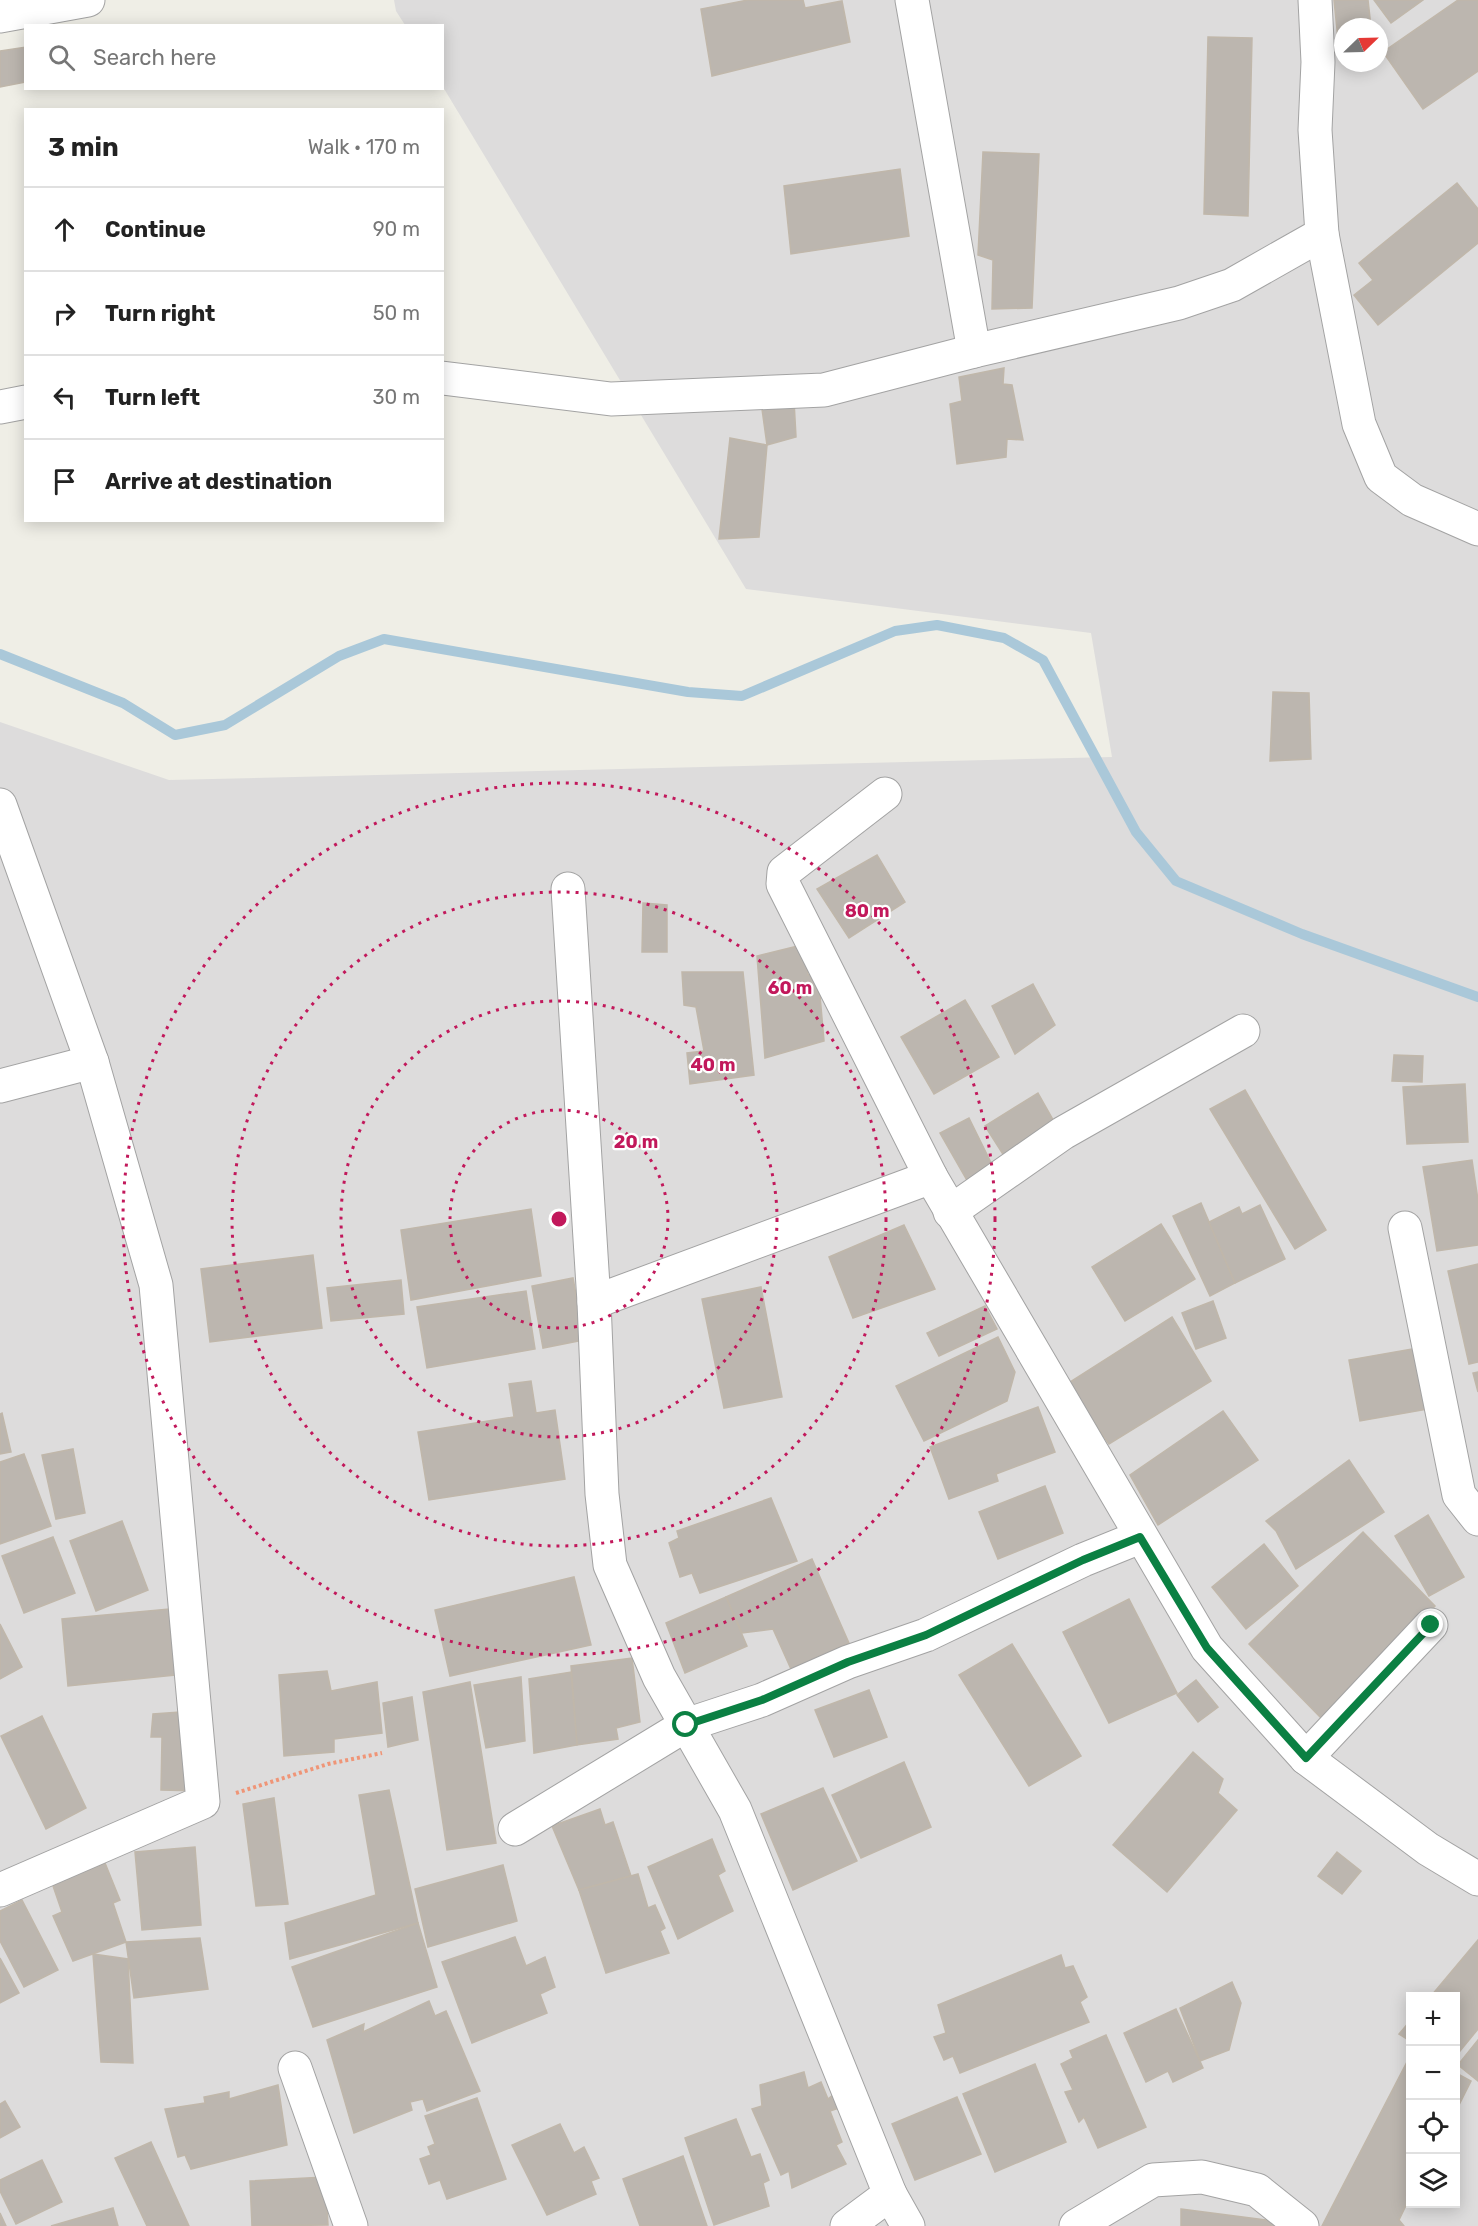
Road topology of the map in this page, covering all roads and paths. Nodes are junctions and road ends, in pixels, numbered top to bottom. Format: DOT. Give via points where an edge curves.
graph roads {
  1 [pos="88,0"];
  2 [pos="912,0"];
  3 [pos="1315,0"];
  4 [pos="0,16"];
  5 [pos="1322,234"];
  6 [pos="974,351"];
  7 [pos="444,378"];
  8 [pos="24,402"];
  9 [pos="0,407"];
  10 [pos="1478,529"];
  11 [pos="885,794"];
  12 [pos="0,805"];
  13 [pos="568,889"];
  14 [pos="1243,1031"];
  15 [pos="92,1062"];
  16 [pos="0,1086"];
  17 [pos="931,1177"];
  18 [pos="950,1212"];
  19 [pos="1405,1228"];
  20 [pos="594,1302"];
  21 [pos="1478,1519"];
  22 [pos="1140,1537"];
  23 [pos="1431,1625"];
  24 [pos="686,1725"];
  25 [pos="382,1753"];
  26 [pos="1306,1758"];
  27 [pos="203,1802"];
  28 [pos="515,1829"];
  29 [pos="1478,1879"];
  30 [pos="0,1890"];
  31 [pos="295,2068"];
  32 [pos="890,2194"];
  33 [pos="351,2226"];
  34 [pos="848,2226"];
  35 [pos="908,2226"];
  36 [pos="1076,2226"];
  37 [pos="1302,2226"];
  1 -- 4 [label="street"];
  2 -- 6 [label="street"];
  3 -- 5 [label="street" via="1315,130"];
  5 -- 6 [label="street" via="1232,285 1179,303"];
  5 -- 10 [label="street" via="1359,424 1381,477 1412,500"];
  6 -- 7 [label="street" via="824,390 611,399"];
  8 -- 9 [label="street"];
  11 -- 17 [label="street" via="784,872 783,884"];
  12 -- 15 [label="street"];
  13 -- 20 [label="street"];
  14 -- 18 [label="street" via="1064,1133"];
  15 -- 16 [label="street"];
  15 -- 27 [label="street" via="156,1285"];
  17 -- 18 [label="street"];
  17 -- 20 [label="street"];
  18 -- 22 [label="street"];
  19 -- 21 [label="street" via="1459,1495"];
  20 -- 24 [label="street" via="602,1494 610,1565 659,1677"];
  22 -- 24 [label="street" via="926,1635 848,1662 762,1700"];
  22 -- 26 [label="street" via="1207,1648"];
  23 -- 26 [label="street"];
  24 -- 28 [label="street"];
  24 -- 32 [label="street" via="735,1810"];
  25 -- 27 [label="path" via="328,1764"];
  26 -- 29 [label="street" via="1428,1849"];
  27 -- 30 [label="street"];
  31 -- 33 [label="street"];
  32 -- 34 [label="street"];
  32 -- 35 [label="street"];
  36 -- 37 [label="street" via="1153,2180 1202,2177 1257,2190"];
}
